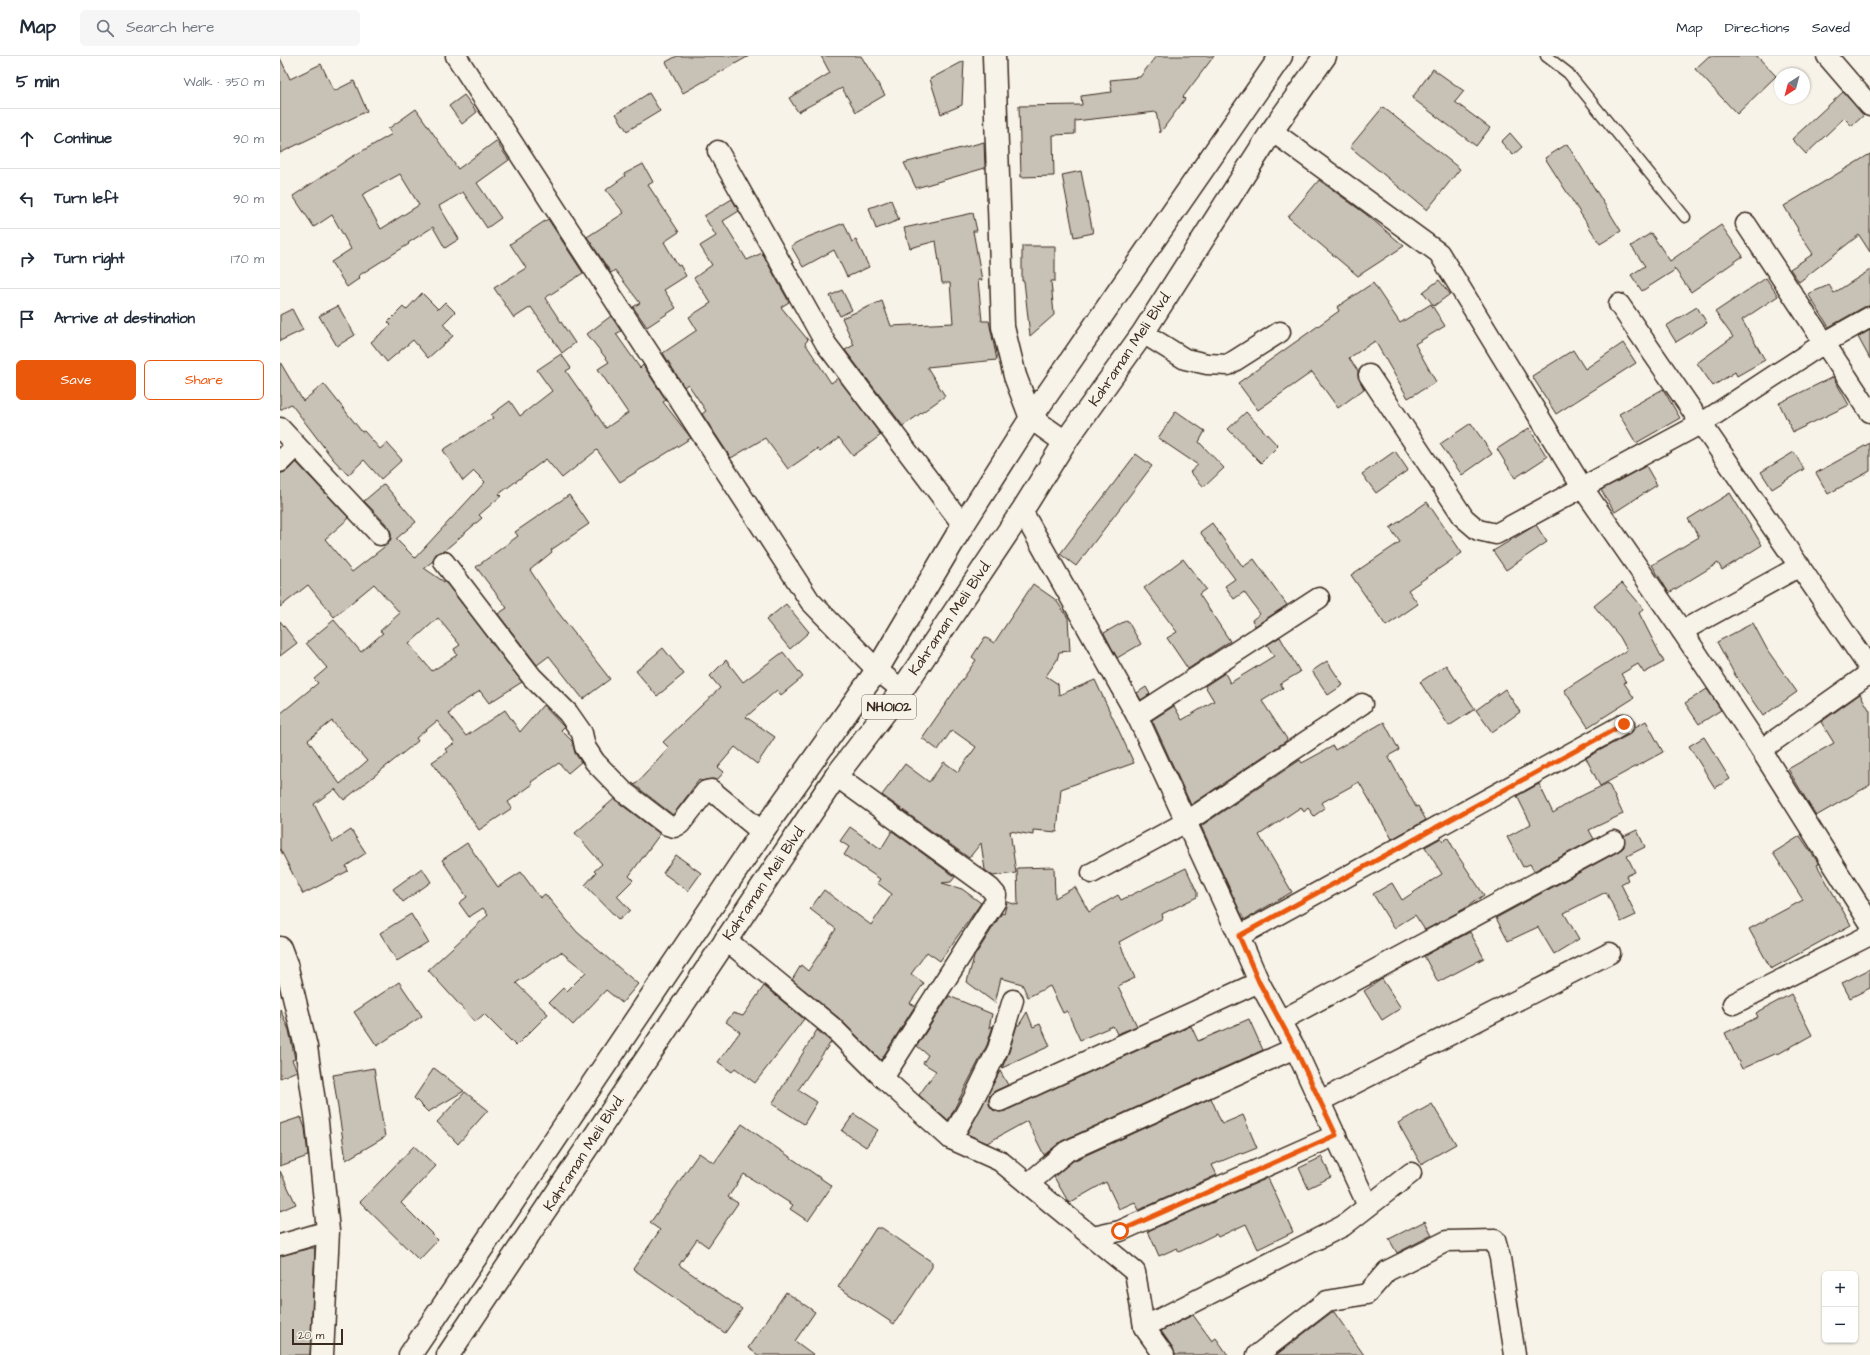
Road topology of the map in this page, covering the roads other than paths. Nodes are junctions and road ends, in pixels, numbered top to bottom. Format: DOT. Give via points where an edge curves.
graph roads {
  1 [pos="456,56"];
  2 [pos="994,56"];
  3 [pos="1281,56"];
  4 [pos="1325,56"];
  5 [pos="1546,56"];
  6 [pos="1828,56"];
  7 [pos="1870,106"];
  8 [pos="1272,131"];
  9 [pos="718,151"];
  10 [pos="1685,217"];
  11 [pos="1746,224"];
  12 [pos="1619,304"];
  13 [pos="1870,317"];
  14 [pos="1280,332"];
  15 [pos="1143,333"];
  16 [pos="1824,343"];
  17 [pos="1369,375"];
  18 [pos="1870,412"];
  19 [pos="1031,418"];
  20 [pos="1702,423"];
  21 [pos="280,428"];
  22 [pos="1065,442"];
  23 [pos="296,446"];
  24 [pos="280,462"];
  25 [pos="1582,487"];
  26 [pos="1022,512"];
  27 [pos="963,525"];
  28 [pos="380,535"];
  29 [pos="444,562"];
  30 [pos="1800,566"];
  31 [pos="1319,598"];
  32 [pos="1682,631"];
  33 [pos="878,670"];
  34 [pos="1870,670"];
  35 [pos="1870,674"];
  36 [pos="902,690"];
  37 [pos="1362,704"];
  38 [pos="1136,716"];
  39 [pos="1624,724"];
  40 [pos="1761,750"];
  41 [pos="836,776"];
  42 [pos="1186,822"];
  43 [pos="762,832"];
  44 [pos="1614,841"];
  45 [pos="1092,873"];
  46 [pos="1870,923"];
  47 [pos="1870,935"];
  48 [pos="1239,936"];
  49 [pos="725,940"];
  50 [pos="280,948"];
  51 [pos="1610,953"];
  52 [pos="1259,982"];
  53 [pos="1013,1000"];
  54 [pos="1733,1004"];
  55 [pos="1280,1021"];
  56 [pos="1295,1048"];
  57 [pos="882,1078"];
  58 [pos="1000,1101"];
  59 [pos="1320,1101"];
  60 [pos="1336,1135"];
  61 [pos="951,1139"];
  62 [pos="1411,1173"];
  63 [pos="1028,1184"];
  64 [pos="1368,1206"];
  65 [pos="328,1231"];
  66 [pos="1093,1237"];
  67 [pos="280,1245"];
  68 [pos="1144,1327"];
  69 [pos="322,1355"];
  70 [pos="410,1355"];
  71 [pos="448,1355"];
  72 [pos="1164,1355"];
  73 [pos="1257,1355"];
  74 [pos="1515,1355"];
  1 -- 33 [label="street" via="810,601"];
  2 -- 19 [label="main road" via="1003,327 1015,376"];
  3 -- 19 [label="main road, Kahraman Meli Blvd. / NH0102"];
  4 -- 8 [label="main road, Kahraman Meli Blvd. / NH0102"];
  5 -- 10 [label="lane" via="1568,73"];
  6 -- 7 [label="street"];
  8 -- 15 [label="main road, Kahraman Meli Blvd. / NH0102"];
  8 -- 25 [label="street" via="1439,254"];
  9 -- 27 [label="street" via="826,344"];
  11 -- 16 [label="street"];
  12 -- 20 [label="street"];
  13 -- 16 [label="street"];
  14 -- 15 [label="street" via="1228,365 1185,359"];
  15 -- 22 [label="main road, Kahraman Meli Blvd. / NH0102"];
  16 -- 18 [label="street"];
  16 -- 20 [label="street"];
  17 -- 25 [label="street" via="1464,518 1478,530 1496,534"];
  19 -- 22 [label="main road"];
  19 -- 27 [label="main road, Kahraman Meli Blvd. / NH0102"];
  20 -- 25 [label="street"];
  20 -- 30 [label="street"];
  21 -- 23 [label="street"];
  22 -- 26 [label="main road, Kahraman Meli Blvd. / NH0102"];
  23 -- 24 [label="street"];
  23 -- 28 [label="street"];
  25 -- 32 [label="street"];
  26 -- 36 [label="main road, Kahraman Meli Blvd. / NH0102"];
  26 -- 38 [label="street"];
  27 -- 33 [label="main road, Kahraman Meli Blvd. / NH0102"];
  29 -- 43 [label="street" via="532,678 568,713 582,734 585,747 595,762 624,792 667,825 674,827 680,824 706,791 712,790"];
  30 -- 32 [label="street"];
  30 -- 34 [label="street"];
  31 -- 38 [label="street"];
  32 -- 40 [label="street"];
  33 -- 36 [label="street"];
  33 -- 43 [label="main road, Kahraman Meli Blvd. / NH0102"];
  35 -- 40 [label="street"];
  36 -- 41 [label="main road, Kahraman Meli Blvd. / NH0102"];
  37 -- 42 [label="street"];
  38 -- 42 [label="street"];
  39 -- 48 [label="street"];
  40 -- 46 [label="street"];
  41 -- 49 [label="main road, Kahraman Meli Blvd. / NH0102"];
  41 -- 57 [label="street" via="940,850 996,895 995,902"];
  42 -- 45 [label="street"];
  42 -- 48 [label="street"];
  43 -- 70 [label="main road, Kahraman Meli Blvd. / NH0102"];
  44 -- 55 [label="street"];
  47 -- 54 [label="street"];
  48 -- 52 [label="street"];
  49 -- 57 [label="street" via="832,1027"];
  49 -- 71 [label="main road, Kahraman Meli Blvd. / NH0102"];
  50 -- 65 [label="main road" via="306,1047 317,1122"];
  51 -- 59 [label="street"];
  52 -- 55 [label="street"];
  52 -- 58 [label="street"];
  53 -- 61 [label="street" via="998,1049"];
  55 -- 56 [label="street"];
  56 -- 59 [label="street"];
  56 -- 63 [label="street" via="1068,1151"];
  57 -- 61 [label="street"];
  59 -- 60 [label="street"];
  60 -- 64 [label="street"];
  60 -- 66 [label="street" via="1120,1231"];
  61 -- 63 [label="street" via="1000,1161"];
  62 -- 64 [label="street"];
  63 -- 66 [label="street"];
  64 -- 68 [label="street" via="1343,1226"];
  65 -- 67 [label="street"];
  65 -- 69 [label="main road"];
  66 -- 68 [label="street" via="1135,1272"];
  68 -- 72 [label="street"];
  73 -- 74 [label="street" via="1327,1301 1367,1294 1387,1271 1447,1241 1495,1240"];
}
